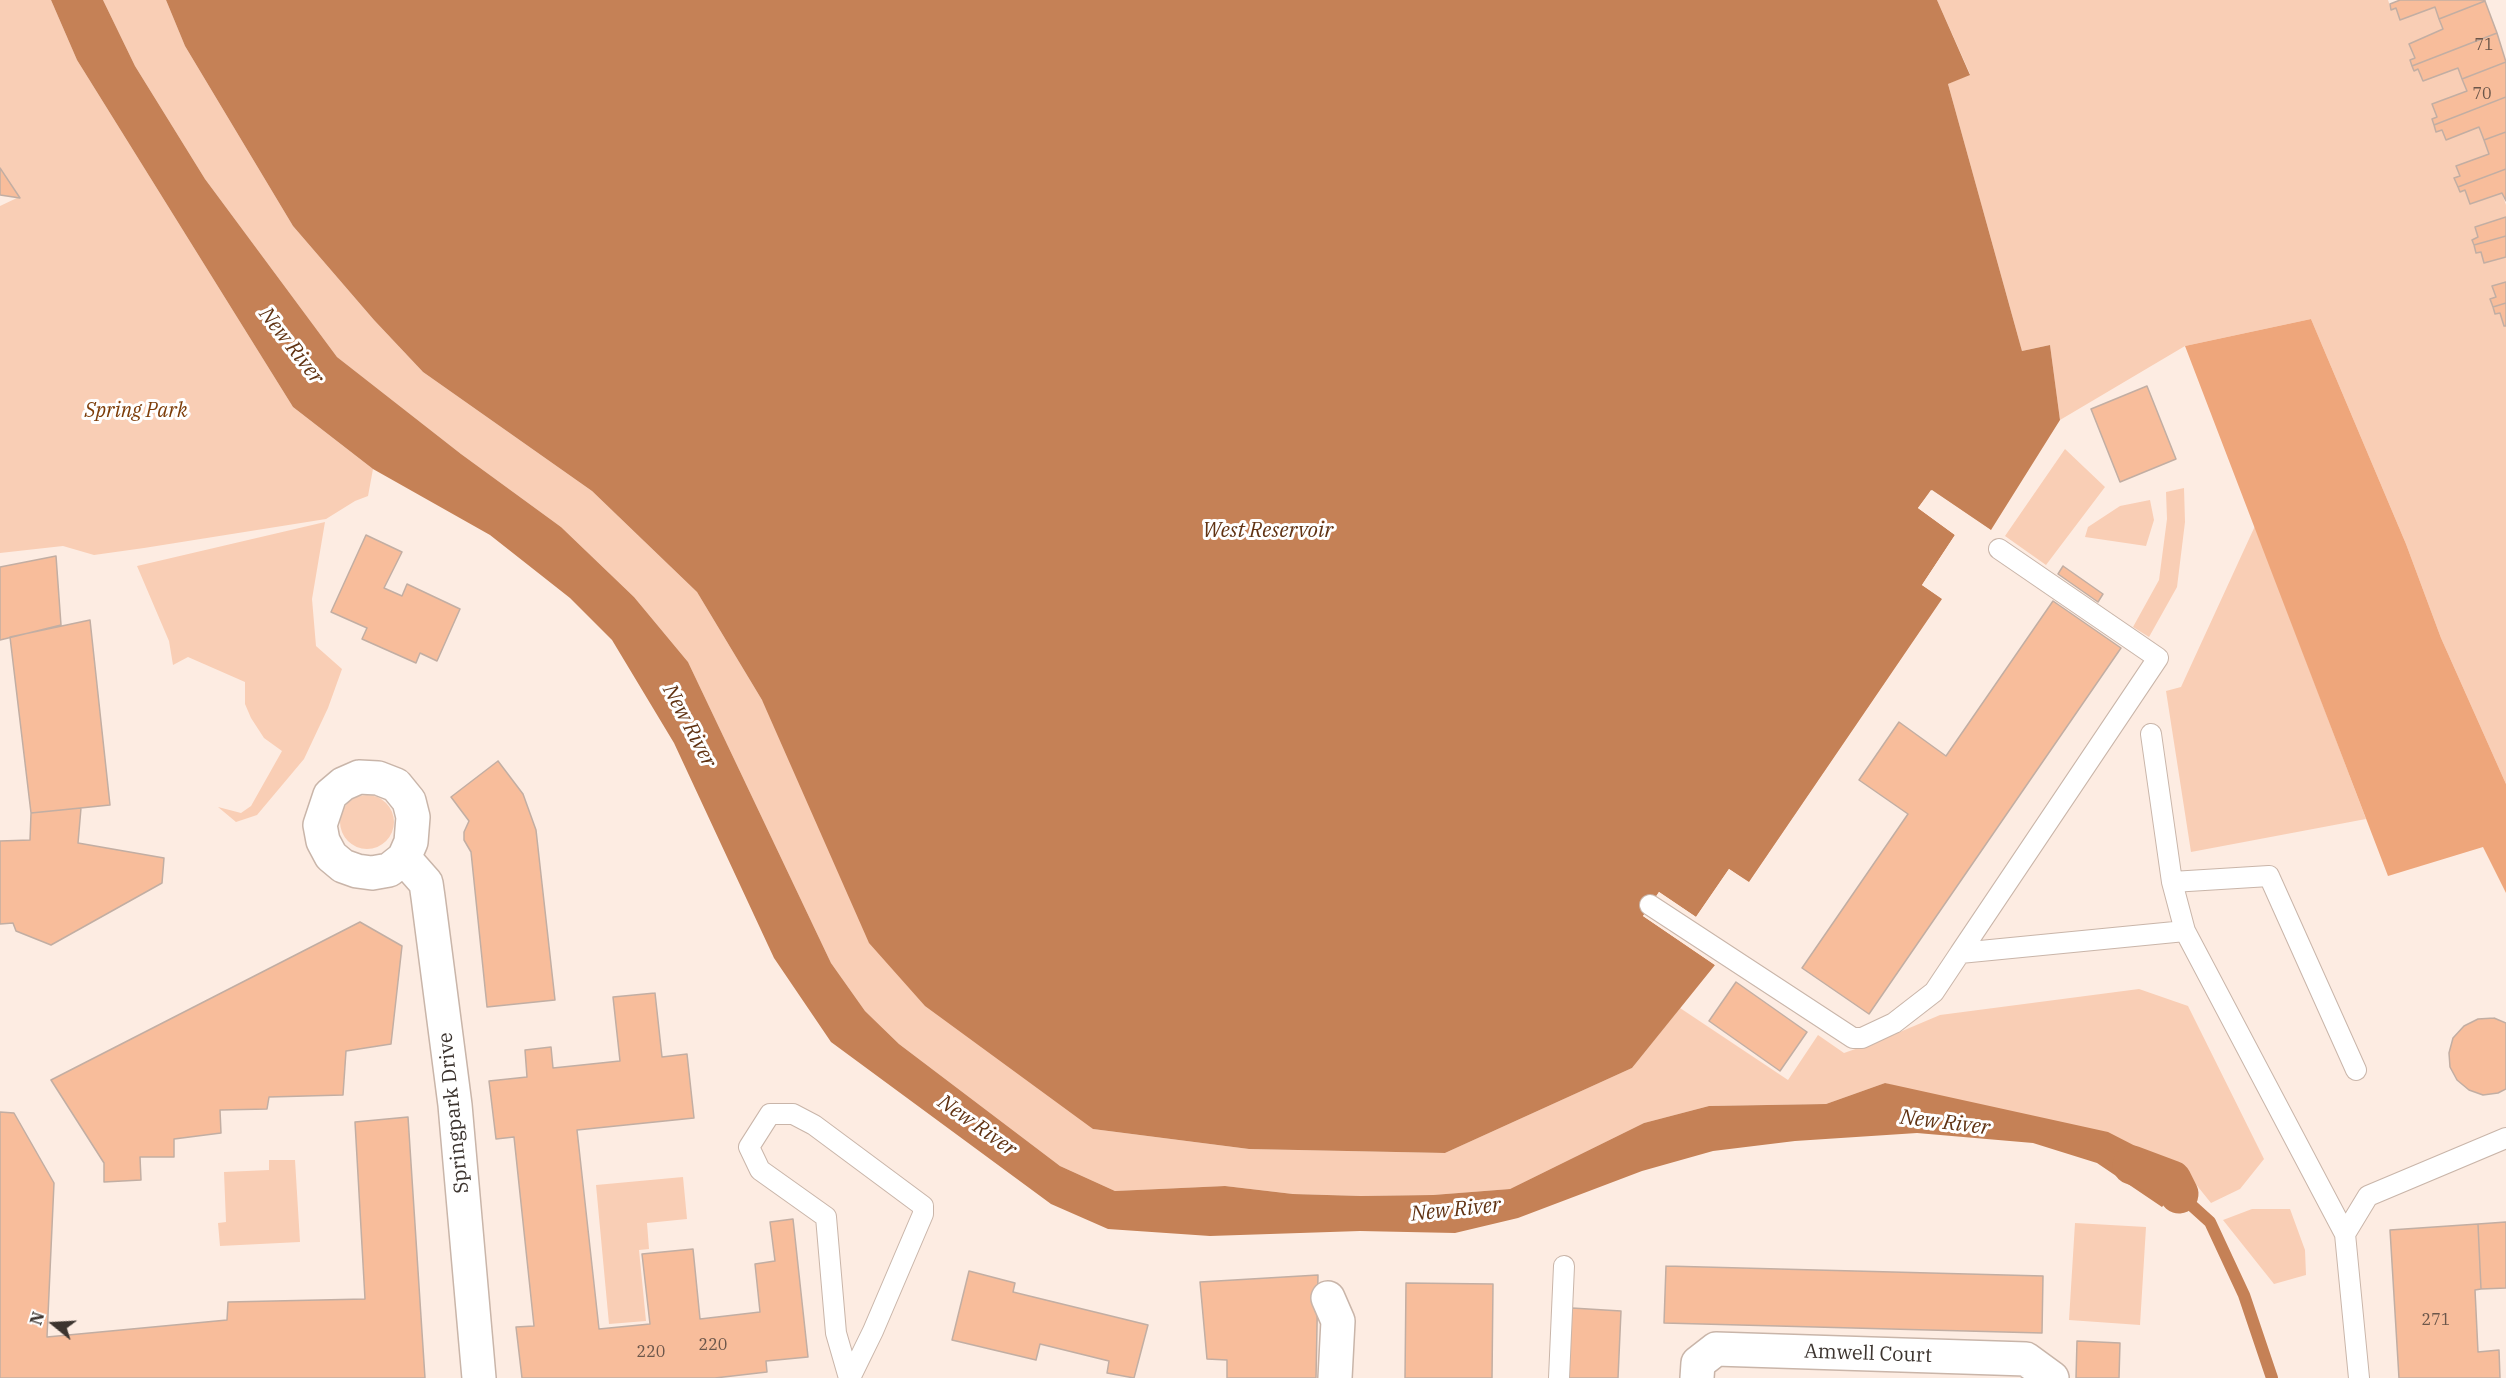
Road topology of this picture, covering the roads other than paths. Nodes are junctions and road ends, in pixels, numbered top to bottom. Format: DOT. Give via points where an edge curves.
graph roads {
  1 [pos="1999,549"];
  2 [pos="2151,734"];
  3 [pos="404,858"];
  4 [pos="2172,882"];
  5 [pos="1650,905"];
  6 [pos="2185,931"];
  7 [pos="1960,953"];
  8 [pos="2356,1070"];
  9 [pos="2506,1138"];
  10 [pos="2345,1234"];
  11 [pos="1564,1266"];
  12 [pos="1328,1298"];
  13 [pos="479,1378"];
  14 [pos="849,1378"];
  15 [pos="1335,1378"];
  16 [pos="1559,1378"];
  17 [pos="1697,1378"];
  18 [pos="2052,1378"];
  19 [pos="2360,1378"];
  1 -- 7 [label="lane" via="2158,658"];
  2 -- 4 [label="lane"];
  3 -- 13 [label="street, Springpark Drive" via="426,883 454,1105"];
  4 -- 6 [label="lane"];
  4 -- 8 [label="lane" via="2269,876"];
  5 -- 7 [label="lane" via="1853,1038 1862,1038 1894,1023 1934,992"];
  6 -- 7 [label="lane"];
  6 -- 10 [label="lane"];
  9 -- 10 [label="lane" via="2368,1196"];
  10 -- 19 [label="lane"];
  11 -- 16 [label="lane"];
  12 -- 15 [label="street" via="1338,1322"];
  14 -- 14 [label="lane" via="836,1333 825,1217 760,1170 748,1146 770,1114 793,1114 814,1125 923,1206 873,1331"];
  17 -- 18 [label="street, Amwell Court" via="1698,1363 1716,1349 2026,1359"];
}
